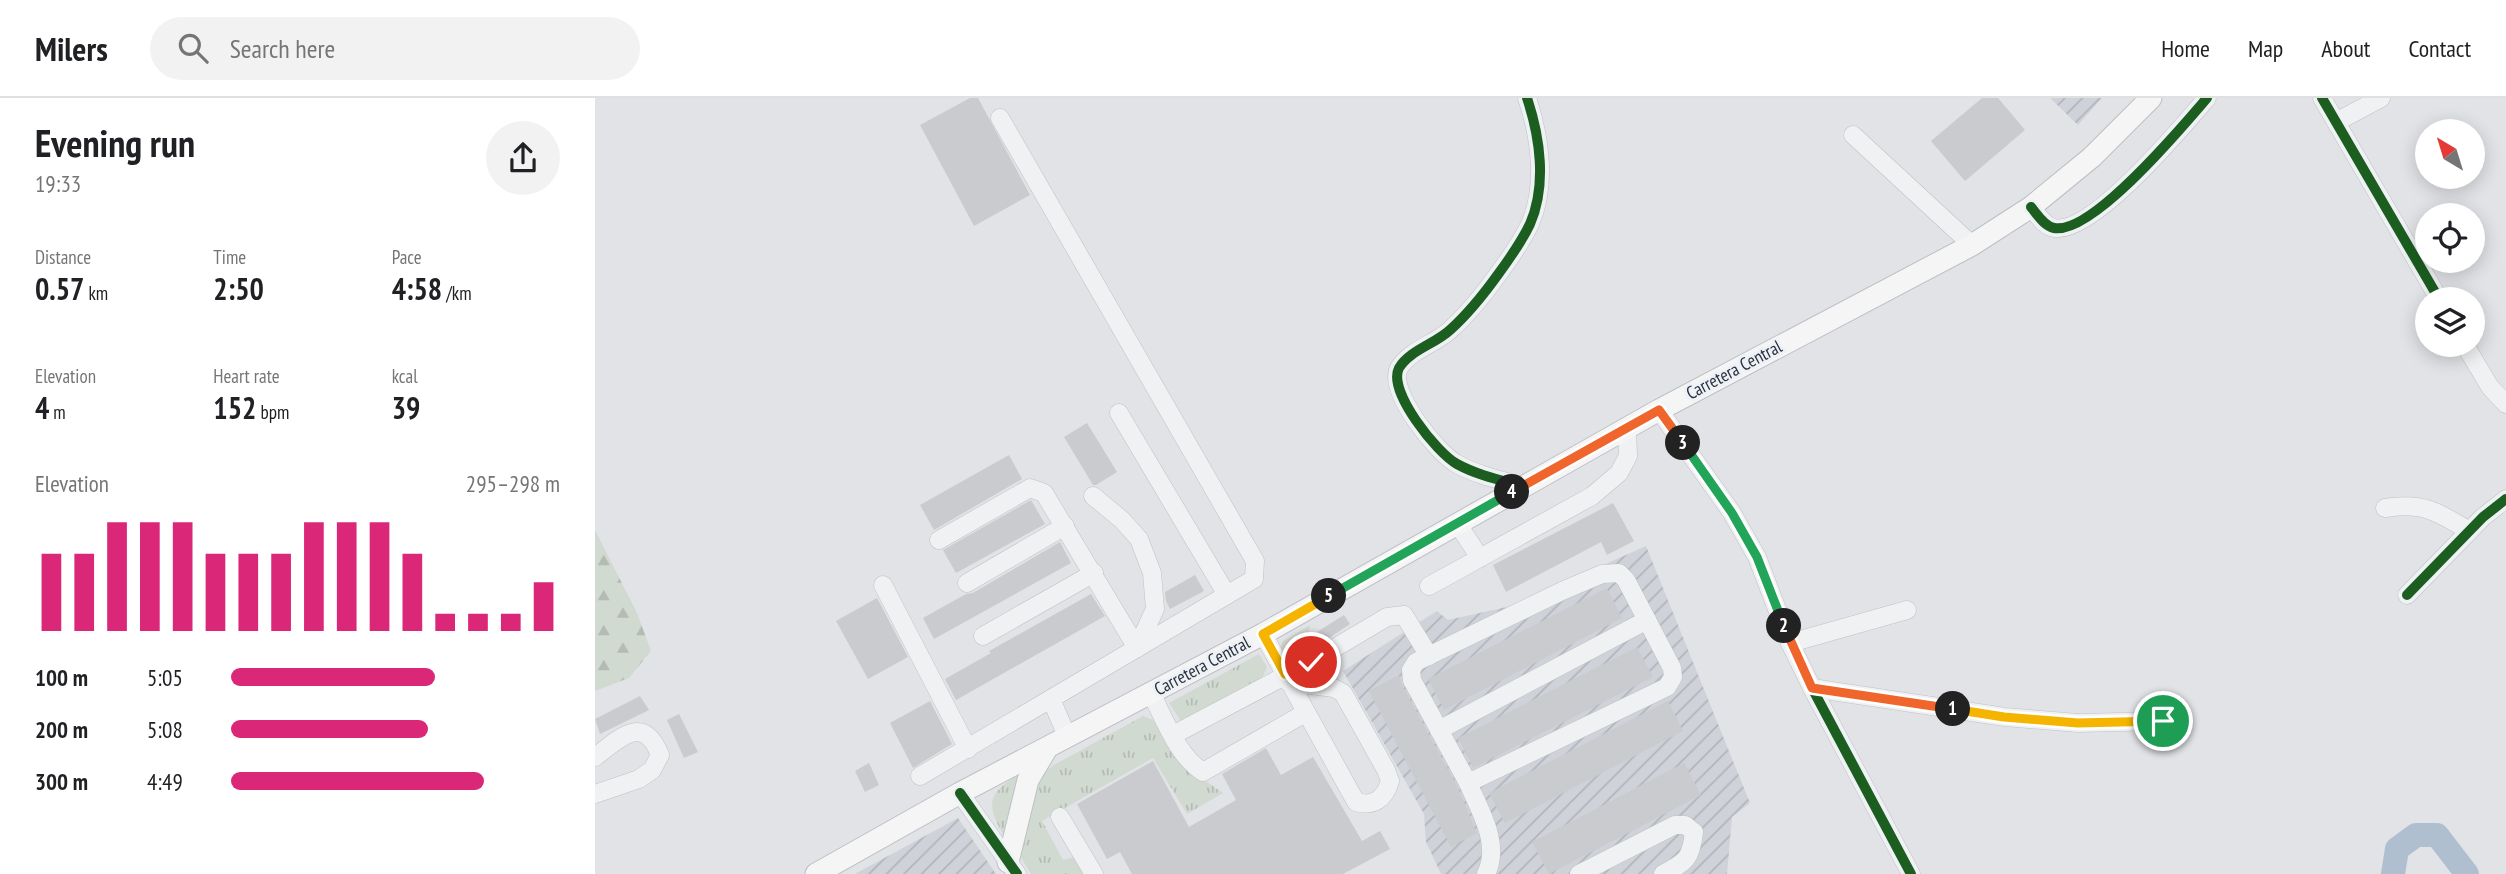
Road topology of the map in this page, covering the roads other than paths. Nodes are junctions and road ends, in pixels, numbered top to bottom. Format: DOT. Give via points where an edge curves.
graph roads {
  1 [pos="1527,98"];
  2 [pos="2151,98"];
  3 [pos="2207,98"];
  4 [pos="2322,98"];
  5 [pos="2381,98"];
  6 [pos="1000,118"];
  7 [pos="2336,122"];
  8 [pos="1853,135"];
  9 [pos="2031,207"];
  10 [pos="1972,245"];
  11 [pos="2432,287"];
  12 [pos="2472,357"];
  13 [pos="2506,404"];
  14 [pos="1659,410"];
  15 [pos="1119,413"];
  16 [pos="1627,429"];
  17 [pos="1522,486"];
  18 [pos="1093,496"];
  19 [pos="2506,499"];
  20 [pos="2385,508"];
  21 [pos="1457,523"];
  22 [pos="1065,526"];
  23 [pos="2469,531"];
  24 [pos="939,540"];
  25 [pos="1479,558"];
  26 [pos="1094,573"];
  27 [pos="967,583"];
  28 [pos="883,585"];
  29 [pos="1429,586"];
  30 [pos="1227,595"];
  31 [pos="2407,595"];
  32 [pos="1907,610"];
  33 [pos="1647,620"];
  34 [pos="1263,634"];
  35 [pos="983,636"];
  36 [pos="1790,643"];
  37 [pos="1137,648"];
  38 [pos="1429,656"];
  39 [pos="1287,678"];
  40 [pos="1812,688"];
  41 [pos="1151,694"];
  42 [pos="1051,699"];
  43 [pos="1305,713"];
  44 [pos="2163,721"];
  45 [pos="1439,730"];
  46 [pos="1173,735"];
  47 [pos="1067,736"];
  48 [pos="1047,748"];
  49 [pos="968,749"];
  50 [pos="595,757"];
  51 [pos="920,776"];
  52 [pos="1468,783"];
  53 [pos="960,793"];
  54 [pos="595,794"];
  55 [pos="1060,817"];
  56 [pos="1013,868"];
  57 [pos="816,874"];
  58 [pos="1094,874"];
  59 [pos="1486,874"];
  60 [pos="1579,874"];
  61 [pos="1663,874"];
  62 [pos="1911,874"];
  1 -- 17 [label="street" via="1539,160 1538,192 1530,223 1480,300 1448,332 1412,354 1396,378 1399,393 1433,444 1454,463"];
  2 -- 9 [label="main road, Carretera Central" via="2092,157"];
  3 -- 9 [label="street" via="2159,154 2094,213 2068,228 2053,228"];
  4 -- 7 [label="street"];
  5 -- 7 [label="street"];
  6 -- 30 [label="street" via="1255,561 1254,579"];
  7 -- 11 [label="street"];
  8 -- 10 [label="street"];
  9 -- 10 [label="main road, Carretera Central"];
  10 -- 14 [label="main road, Carretera Central"];
  12 -- 13 [label="street"];
  14 -- 16 [label="main road, Carretera Central"];
  14 -- 36 [label="street" via="1732,513 1757,557"];
  15 -- 30 [label="street"];
  16 -- 17 [label="main road, Carretera Central"];
  16 -- 25 [label="street" via="1628,456 1619,473 1592,496"];
  17 -- 21 [label="main road, Carretera Central"];
  18 -- 37 [label="street" via="1139,539 1152,573 1154,609"];
  19 -- 23 [label="street"];
  20 -- 23 [label="street" via="2416,505"];
  21 -- 25 [label="street"];
  21 -- 34 [label="main road, Carretera Central"];
  22 -- 24 [label="street" via="1044,494 1030,488"];
  22 -- 26 [label="street"];
  22 -- 27 [label="street"];
  23 -- 31 [label="street"];
  25 -- 29 [label="street"];
  26 -- 35 [label="street"];
  26 -- 37 [label="street"];
  28 -- 49 [label="street"];
  30 -- 37 [label="street"];
  32 -- 36 [label="street"];
  33 -- 38 [label="street" via="1626,580 1619,573 1602,574"];
  33 -- 45 [label="street"];
  33 -- 52 [label="street" via="1672,668 1667,687"];
  34 -- 39 [label="street"];
  34 -- 41 [label="main road, Carretera Central"];
  36 -- 40 [label="street"];
  37 -- 42 [label="street"];
  38 -- 39 [label="street" via="1404,615 1387,617"];
  38 -- 45 [label="street" via="1416,663 1412,680"];
  39 -- 43 [label="street"];
  39 -- 43 [label="street" via="1343,693 1390,781 1375,803 1356,802"];
  39 -- 46 [label="street"];
  40 -- 44 [label="street" via="2004,717 2078,723"];
  40 -- 62 [label="street"];
  41 -- 46 [label="street"];
  41 -- 47 [label="main road, Carretera Central"];
  42 -- 47 [label="street"];
  42 -- 49 [label="street"];
  43 -- 46 [label="street" via="1203,772 1192,764"];
  45 -- 52 [label="street"];
  47 -- 48 [label="main road, Carretera Central"];
  48 -- 53 [label="main road, Carretera Central"];
  48 -- 56 [label="main road" via="1028,779"];
  49 -- 51 [label="street"];
  50 -- 54 [label="street" via="628,732 643,732 654,740 660,755 652,770 639,779"];
  52 -- 59 [label="street" via="1491,837"];
  53 -- 56 [label="street"];
  53 -- 57 [label="main road, Carretera Central"];
  55 -- 58 [label="street"];
  60 -- 61 [label="street" via="1675,825 1685,825 1694,832 1692,854"];
}
